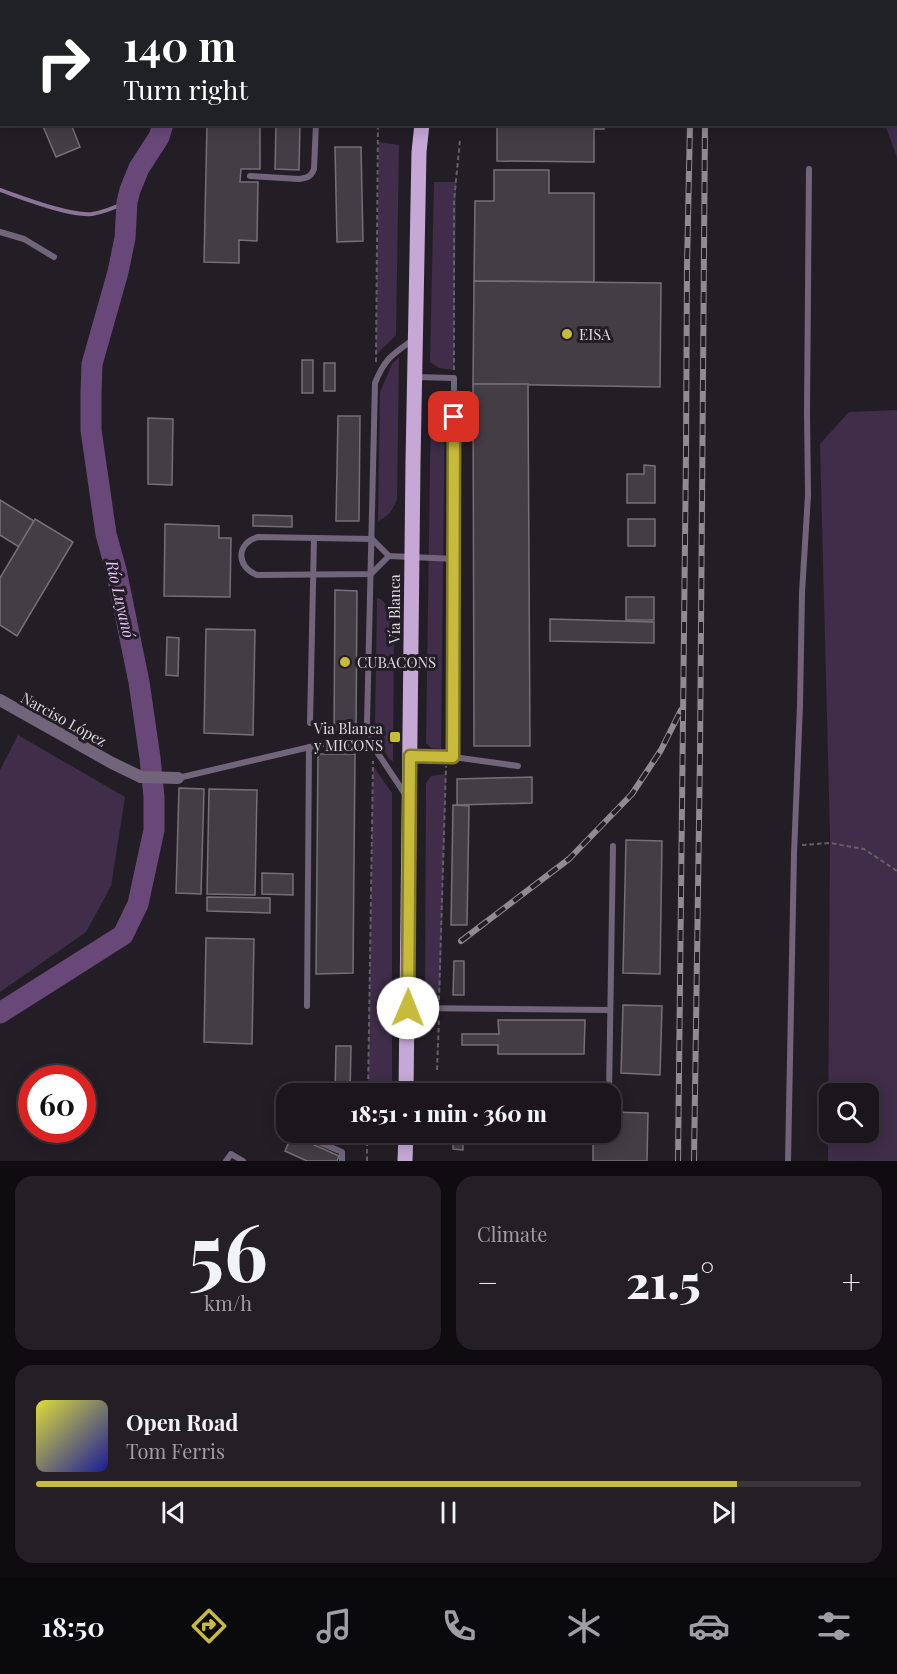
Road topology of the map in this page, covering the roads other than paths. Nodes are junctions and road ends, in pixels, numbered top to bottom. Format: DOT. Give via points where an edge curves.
graph roads {
  1 [pos="316,126"];
  2 [pos="422,126"];
  3 [pos="809,169"];
  4 [pos="250,176"];
  5 [pos="0,232"];
  6 [pos="54,257"];
  7 [pos="414,339"];
  8 [pos="414,377"];
  9 [pos="314,538"];
  10 [pos="372,539"];
  11 [pos="389,556"];
  12 [pos="412,557"];
  13 [pos="455,559"];
  14 [pos="314,574"];
  15 [pos="371,574"];
  16 [pos="0,700"];
  17 [pos="310,723"];
  18 [pos="373,746"];
  19 [pos="309,747"];
  20 [pos="410,756"];
  21 [pos="450,757"];
  22 [pos="518,766"];
  23 [pos="178,778"];
  24 [pos="410,800"];
  25 [pos="613,846"];
  26 [pos="306,1006"];
  27 [pos="408,1008"];
  28 [pos="610,1010"];
  29 [pos="406,1083"];
  30 [pos="609,1083"];
  31 [pos="321,1143"];
  32 [pos="406,1143"];
  33 [pos="226,1161"];
  34 [pos="243,1161"];
  35 [pos="342,1161"];
  36 [pos="405,1161"];
  37 [pos="788,1161"];
  1 -- 4 [label="lane" via="314,169 307,178"];
  2 -- 7 [label="main road, Vía Blanca"];
  3 -- 37 [label="lane" via="808,495 794,845"];
  5 -- 6 [label="lane" via="24,239"];
  7 -- 8 [label="main road, Vía Blanca"];
  7 -- 10 [label="lane" via="392,354 375,383"];
  8 -- 12 [label="main road, Vía Blanca"];
  8 -- 13 [label="lane" via="454,378"];
  9 -- 10 [label="lane"];
  9 -- 14 [label="lane"];
  9 -- 14 [label="lane" via="258,537 247,542 241,558 247,569 257,574"];
  10 -- 11 [label="lane"];
  10 -- 15 [label="lane"];
  11 -- 12 [label="lane"];
  11 -- 15 [label="lane"];
  12 -- 13 [label="lane"];
  12 -- 20 [label="main road, Vía Blanca"];
  13 -- 21 [label="lane"];
  14 -- 15 [label="lane"];
  14 -- 17 [label="lane"];
  15 -- 18 [label="lane" via="367,723"];
  16 -- 23 [label="street, Narciso López" via="141,777"];
  18 -- 19 [label="lane" via="327,743"];
  18 -- 24 [label="lane"];
  19 -- 23 [label="lane"];
  19 -- 26 [label="lane"];
  20 -- 21 [label="lane"];
  20 -- 24 [label="main road, Vía Blanca"];
  21 -- 22 [label="lane"];
  24 -- 27 [label="main road, Vía Blanca"];
  25 -- 28 [label="lane"];
  27 -- 28 [label="lane"];
  27 -- 29 [label="main road, Vía Blanca"];
  28 -- 30 [label="lane"];
  31 -- 35 [label="lane" via="342,1152"];
  32 -- 36 [label="main road"];
  33 -- 34 [label="lane" via="231,1154"];
}
